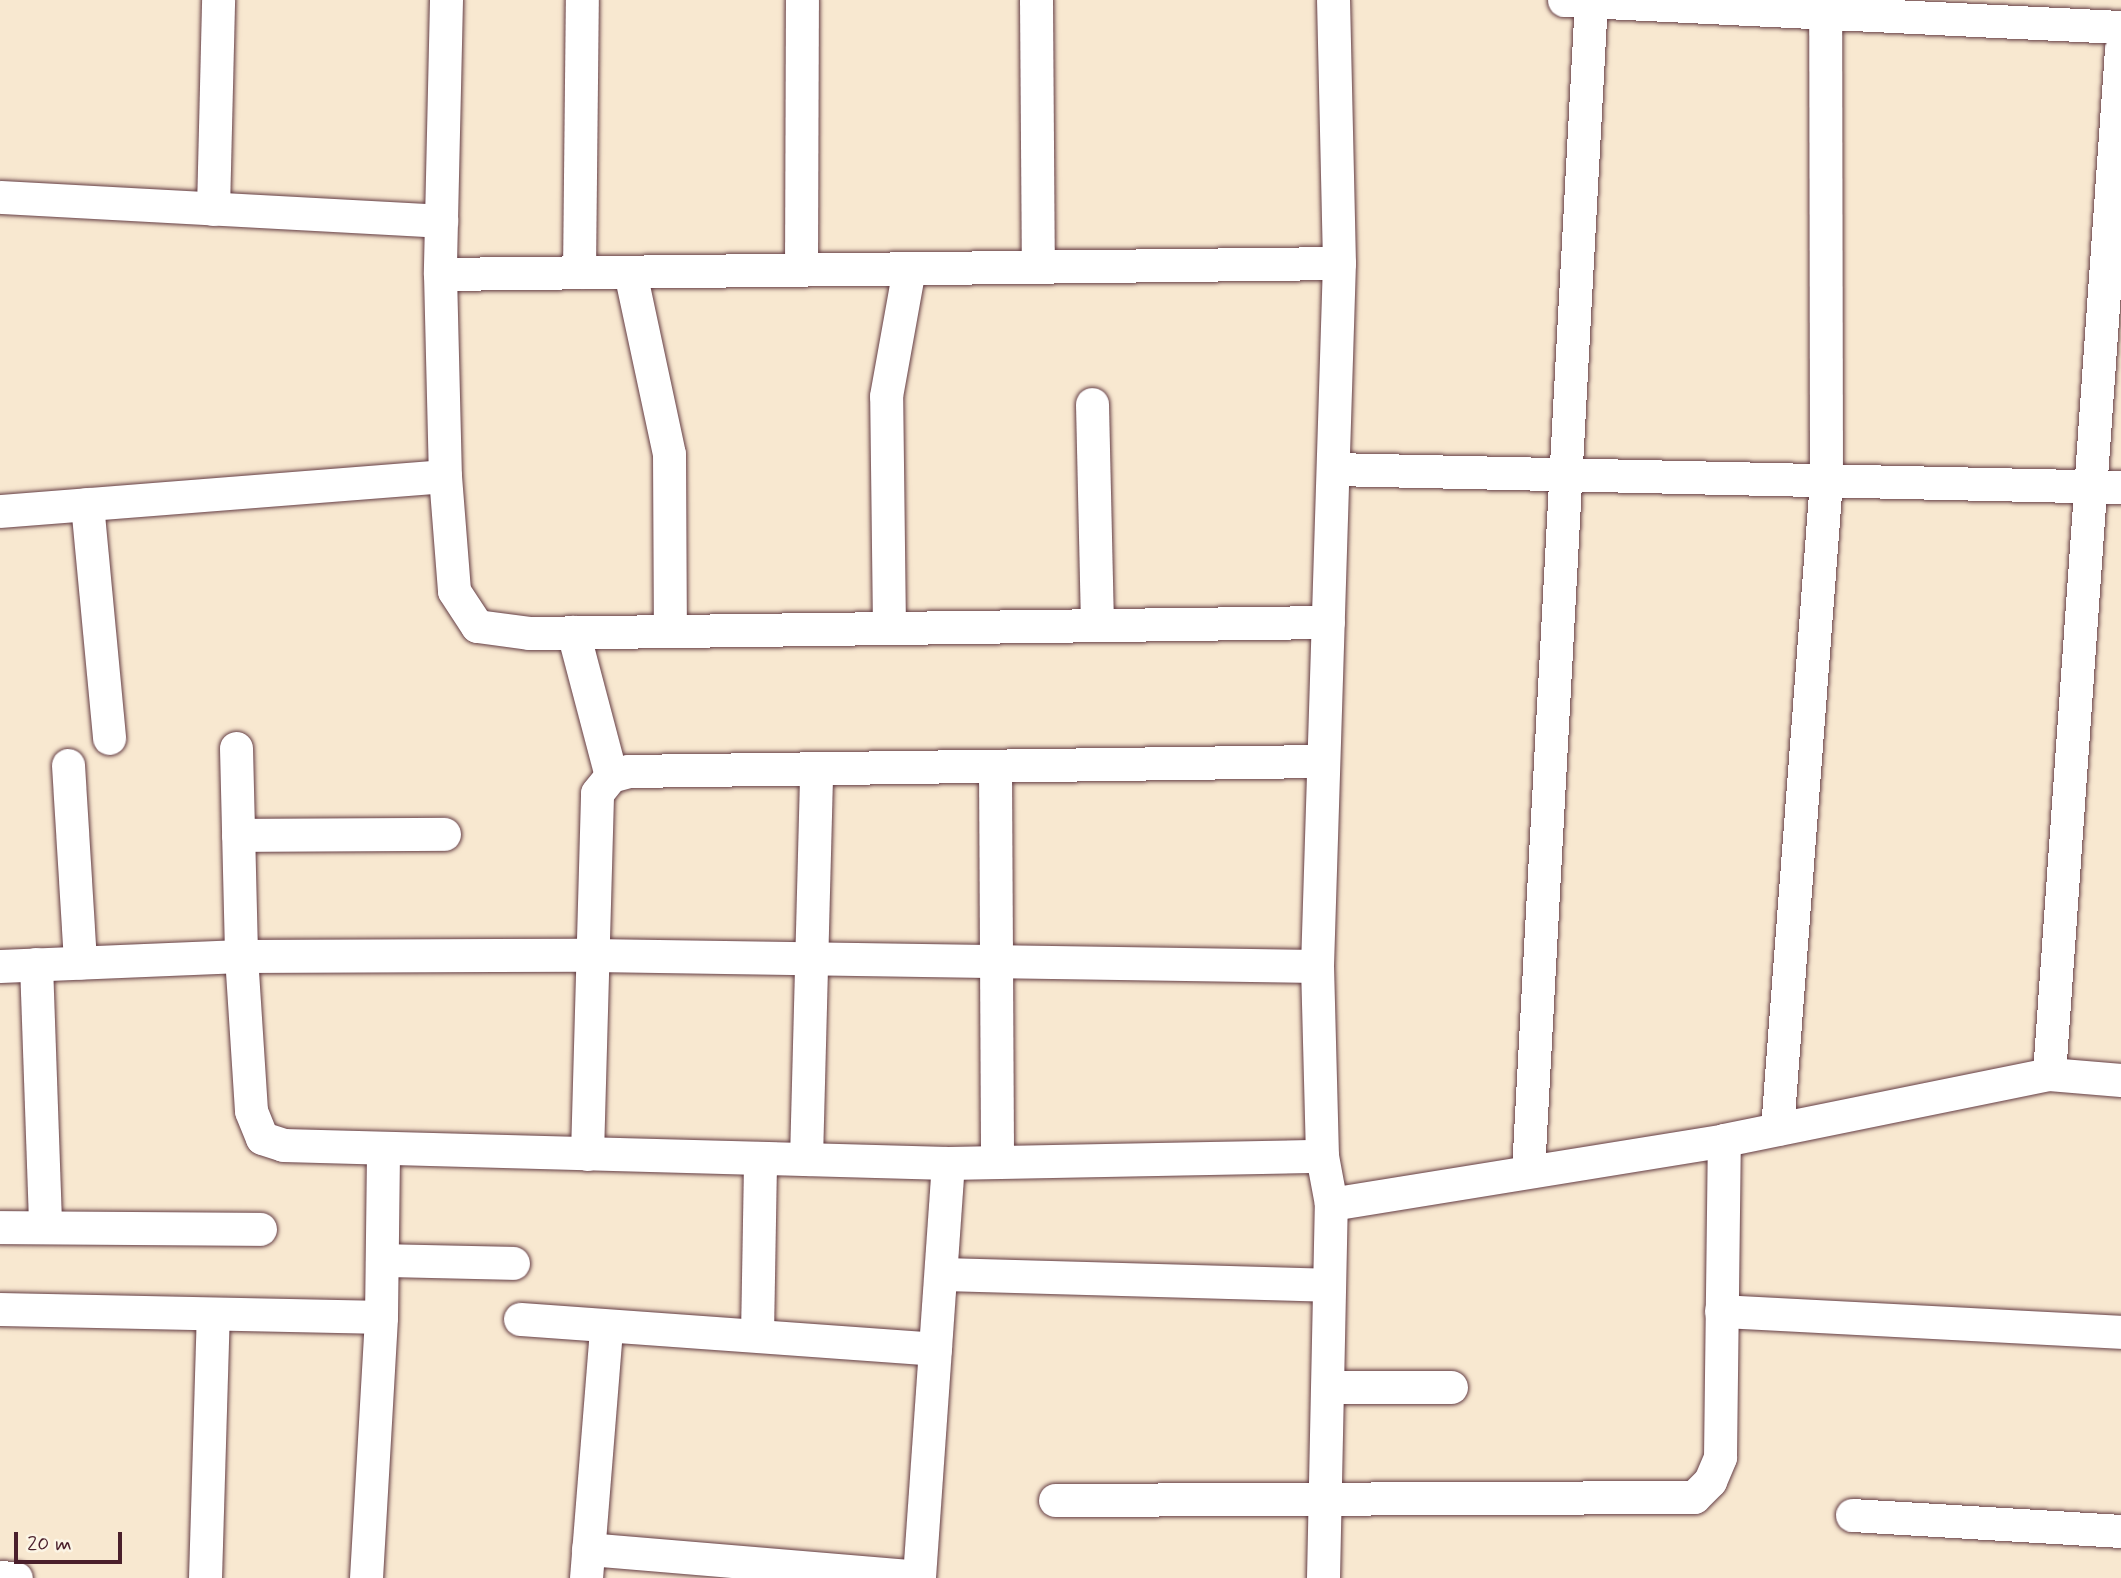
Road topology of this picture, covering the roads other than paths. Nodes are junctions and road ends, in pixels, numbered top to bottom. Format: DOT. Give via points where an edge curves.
graph roads {
  1 [pos="218,0"];
  2 [pos="446,0"];
  3 [pos="582,0"];
  4 [pos="803,0"];
  5 [pos="1036,0"];
  6 [pos="1333,0"];
  7 [pos="1577,1"];
  8 [pos="1825,13"];
  9 [pos="2121,27"];
  10 [pos="2121,50"];
  11 [pos="0,197"];
  12 [pos="213,208"];
  13 [pos="441,221"];
  14 [pos="1339,263"];
  15 [pos="1038,267"];
  16 [pos="908,268"];
  17 [pos="801,270"];
  18 [pos="579,272"];
  19 [pos="630,272"];
  20 [pos="440,274"];
  21 [pos="1092,404"];
  22 [pos="1333,469"];
  23 [pos="1564,474"];
  24 [pos="445,476"];
  25 [pos="1826,481"];
  26 [pos="2088,486"];
  27 [pos="2121,487"];
  28 [pos="87,504"];
  29 [pos="0,511"];
  30 [pos="1328,622"];
  31 [pos="1097,625"];
  32 [pos="889,628"];
  33 [pos="670,631"];
  34 [pos="573,632"];
  35 [pos="109,738"];
  36 [pos="236,748"];
  37 [pos="1321,761"];
  38 [pos="68,765"];
  39 [pos="995,766"];
  40 [pos="816,769"];
  41 [pos="611,776"];
  42 [pos="444,834"];
  43 [pos="238,835"];
  44 [pos="592,955"];
  45 [pos="241,956"];
  46 [pos="810,956"];
  47 [pos="999,959"];
  48 [pos="80,962"];
  49 [pos="36,964"];
  50 [pos="1317,965"];
  51 [pos="0,966"];
  52 [pos="2049,1074"];
  53 [pos="2121,1080"];
  54 [pos="1777,1129"];
  55 [pos="1724,1140"];
  56 [pos="383,1148"];
  57 [pos="587,1154"];
  58 [pos="1322,1156"];
  59 [pos="760,1158"];
  60 [pos="806,1159"];
  61 [pos="997,1162"];
  62 [pos="948,1163"];
  63 [pos="1528,1171"];
  64 [pos="1331,1204"];
  65 [pos="0,1227"];
  66 [pos="45,1227"];
  67 [pos="260,1229"];
  68 [pos="382,1260"];
  69 [pos="513,1263"];
  70 [pos="942,1275"];
  71 [pos="1328,1285"];
  72 [pos="0,1309"];
  73 [pos="1721,1311"];
  74 [pos="213,1314"];
  75 [pos="381,1317"];
  76 [pos="520,1320"];
  77 [pos="606,1328"];
  78 [pos="2121,1332"];
  79 [pos="758,1335"];
  80 [pos="935,1349"];
  81 [pos="1328,1387"];
  82 [pos="1451,1387"];
  83 [pos="1055,1500"];
  84 [pos="1322,1500"];
  85 [pos="1852,1515"];
  86 [pos="2121,1531"];
  87 [pos="587,1563"];
  88 [pos="0,1577"];
  89 [pos="919,1577"];
  90 [pos="16,1578"];
  91 [pos="205,1578"];
  92 [pos="366,1578"];
  93 [pos="1323,1578"];
  1 -- 12 [label="street"];
  2 -- 13 [label="street"];
  3 -- 18 [label="street"];
  4 -- 17 [label="street"];
  5 -- 15 [label="street"];
  6 -- 14 [label="street"];
  7 -- 8 [label="street"];
  7 -- 23 [label="street"];
  8 -- 9 [label="street"];
  8 -- 25 [label="street"];
  10 -- 26 [label="street"];
  11 -- 12 [label="street"];
  12 -- 13 [label="street"];
  13 -- 20 [label="street"];
  14 -- 15 [label="street"];
  14 -- 22 [label="street"];
  15 -- 16 [label="street"];
  16 -- 17 [label="street"];
  16 -- 32 [label="street" via="886,396"];
  17 -- 19 [label="street"];
  18 -- 19 [label="street"];
  18 -- 20 [label="street"];
  19 -- 33 [label="street" via="669,454"];
  20 -- 24 [label="street"];
  21 -- 31 [label="street"];
  22 -- 23 [label="street"];
  22 -- 30 [label="street"];
  23 -- 25 [label="street"];
  23 -- 63 [label="street"];
  24 -- 28 [label="street"];
  24 -- 34 [label="street" via="454,591 477,626"];
  25 -- 26 [label="street"];
  25 -- 54 [label="street"];
  26 -- 27 [label="street"];
  26 -- 52 [label="street"];
  28 -- 29 [label="street"];
  28 -- 35 [label="street"];
  30 -- 31 [label="street"];
  30 -- 37 [label="street"];
  31 -- 32 [label="street"];
  32 -- 33 [label="street"];
  33 -- 34 [label="street"];
  34 -- 41 [label="street"];
  36 -- 43 [label="street"];
  37 -- 39 [label="street"];
  37 -- 50 [label="street"];
  38 -- 48 [label="street"];
  39 -- 40 [label="street"];
  39 -- 47 [label="street"];
  40 -- 41 [label="street" via="628,771"];
  40 -- 46 [label="street"];
  41 -- 44 [label="street" via="597,793"];
  42 -- 43 [label="street"];
  43 -- 45 [label="street"];
  44 -- 45 [label="street"];
  44 -- 46 [label="street"];
  44 -- 57 [label="street"];
  45 -- 48 [label="street"];
  45 -- 56 [label="street" via="251,1111 262,1138 283,1145"];
  46 -- 47 [label="street"];
  46 -- 60 [label="street"];
  47 -- 50 [label="street"];
  47 -- 61 [label="street"];
  48 -- 49 [label="street"];
  49 -- 51 [label="street"];
  49 -- 66 [label="street"];
  50 -- 58 [label="street"];
  52 -- 53 [label="street"];
  52 -- 54 [label="street"];
  54 -- 55 [label="street"];
  55 -- 63 [label="street"];
  55 -- 73 [label="street"];
  56 -- 57 [label="street"];
  56 -- 68 [label="street"];
  57 -- 59 [label="street"];
  58 -- 61 [label="street"];
  58 -- 64 [label="street"];
  59 -- 60 [label="street"];
  59 -- 79 [label="street"];
  60 -- 62 [label="street"];
  61 -- 62 [label="street"];
  62 -- 70 [label="street"];
  63 -- 64 [label="street"];
  64 -- 71 [label="street"];
  65 -- 66 [label="street"];
  66 -- 67 [label="street"];
  68 -- 69 [label="street"];
  68 -- 75 [label="street"];
  70 -- 71 [label="street"];
  70 -- 80 [label="street"];
  71 -- 81 [label="street"];
  72 -- 74 [label="street"];
  73 -- 78 [label="street"];
  73 -- 84 [label="street" via="1720,1457 1710,1481 1694,1497"];
  74 -- 75 [label="street"];
  74 -- 91 [label="street"];
  75 -- 92 [label="street"];
  76 -- 77 [label="street"];
  77 -- 79 [label="street"];
  77 -- 87 [label="street"];
  79 -- 80 [label="street"];
  80 -- 89 [label="street"];
  81 -- 82 [label="street"];
  81 -- 84 [label="street"];
  83 -- 84 [label="street"];
  84 -- 93 [label="street"];
  85 -- 86 [label="street"];
  87 -- 89 [label="street"];
  88 -- 90 [label="street"];
}
